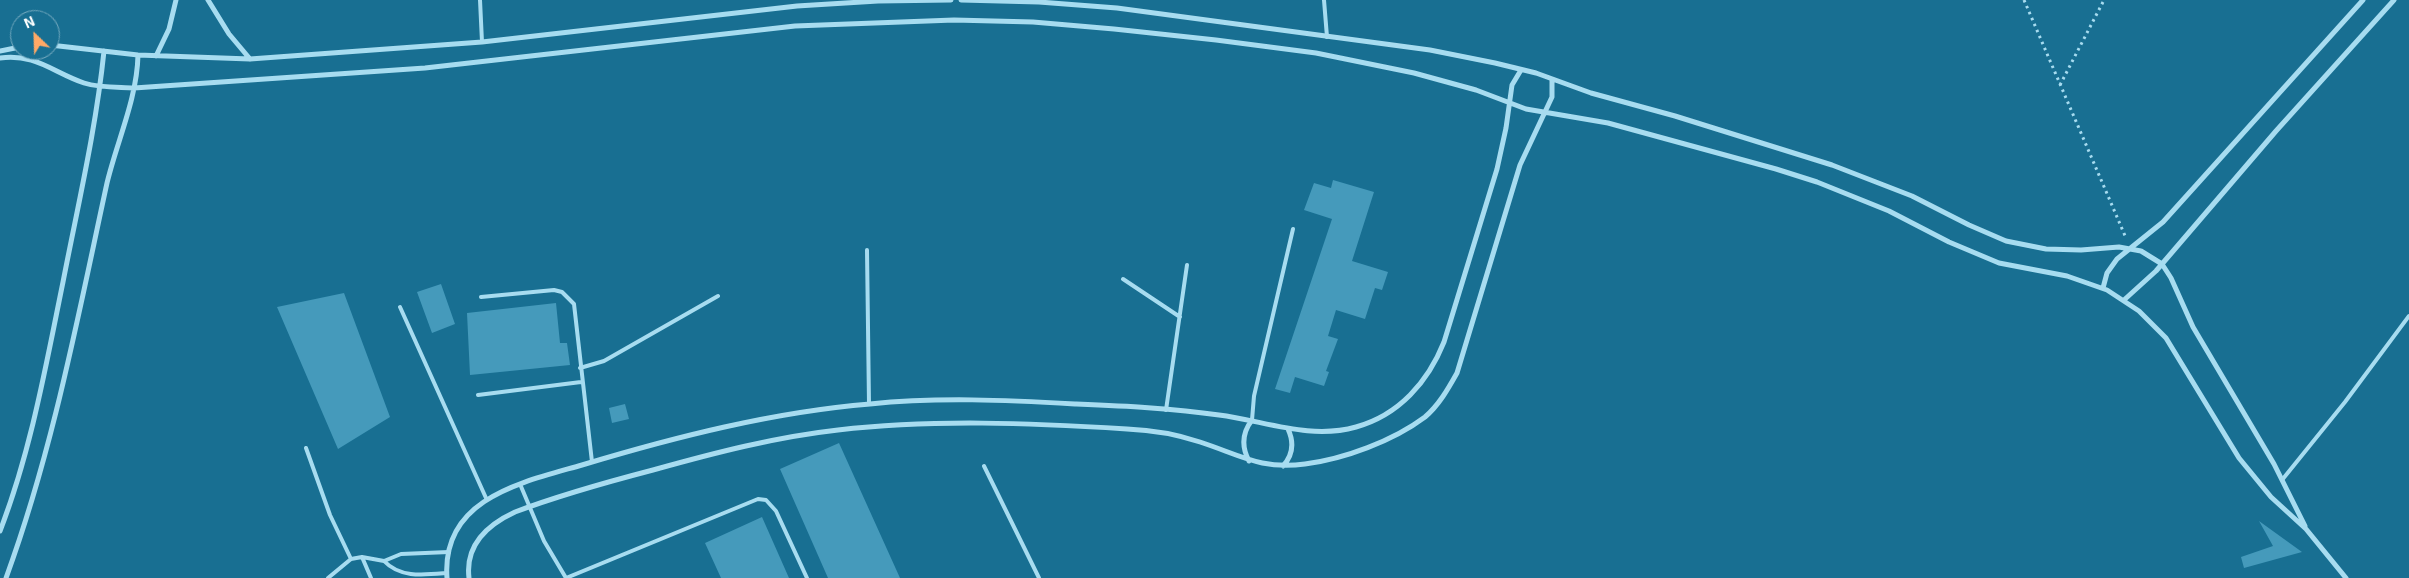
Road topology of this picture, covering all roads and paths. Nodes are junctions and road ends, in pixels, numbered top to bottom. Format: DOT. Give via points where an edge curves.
graph roads {
  1 [pos="176,0"];
  2 [pos="208,0"];
  3 [pos="480,0"];
  4 [pos="951,0"];
  5 [pos="961,0"];
  6 [pos="1324,0"];
  7 [pos="2024,0"];
  8 [pos="2104,0"];
  9 [pos="2363,0"];
  10 [pos="2394,0"];
  11 [pos="1327,36"];
  12 [pos="482,42"];
  13 [pos="60,46"];
  14 [pos="104,51"];
  15 [pos="138,55"];
  16 [pos="156,56"];
  17 [pos="0,58"];
  18 [pos="250,59"];
  19 [pos="1521,70"];
  20 [pos="1552,80"];
  21 [pos="2060,85"];
  22 [pos="100,86"];
  23 [pos="134,88"];
  24 [pos="1510,101"];
  25 [pos="1545,111"];
  26 [pos="1293,229"];
  27 [pos="2130,248"];
  28 [pos="868,250"];
  29 [pos="2162,264"];
  30 [pos="1187,265"];
  31 [pos="1123,279"];
  32 [pos="2103,288"];
  33 [pos="481,296"];
  34 [pos="718,296"];
  35 [pos="2124,300"];
  36 [pos="400,308"];
  37 [pos="1180,316"];
  38 [pos="2409,316"];
  39 [pos="580,368"];
  40 [pos="581,382"];
  41 [pos="478,394"];
  42 [pos="869,404"];
  43 [pos="1166,410"];
  44 [pos="1252,420"];
  45 [pos="1288,428"];
  46 [pos="306,448"];
  47 [pos="1249,461"];
  48 [pos="592,462"];
  49 [pos="984,466"];
  50 [pos="1283,466"];
  51 [pos="2282,480"];
  52 [pos="519,483"];
  53 [pos="486,498"];
  54 [pos="529,507"];
  55 [pos="2306,529"];
  56 [pos="0,531"];
  57 [pos="449,552"];
  58 [pos="362,557"];
  59 [pos="350,559"];
  60 [pos="384,561"];
  61 [pos="447,576"];
  62 [pos="6,578"];
  63 [pos="328,578"];
  64 [pos="371,578"];
  65 [pos="469,578"];
  66 [pos="566,578"];
  67 [pos="807,578"];
  68 [pos="1039,578"];
  69 [pos="2346,578"];
  1 -- 16 [label="street"];
  2 -- 18 [label="street" via="229,34"];
  3 -- 12 [label="lane"];
  4 -- 12 [label="street" via="798,6"];
  5 -- 11 [label="street" via="1117,8"];
  6 -- 11 [label="lane"];
  7 -- 21 [label="path"];
  8 -- 21 [label="path"];
  9 -- 27 [label="street" via="2172,212 2153,232"];
  10 -- 29 [label="street"];
  11 -- 19 [label="street" via="1430,50"];
  12 -- 18 [label="street"];
  13 -- 14 [label="street"];
  14 -- 15 [label="street"];
  14 -- 22 [label="street"];
  15 -- 16 [label="street"];
  15 -- 23 [label="street"];
  16 -- 18 [label="street"];
  17 -- 22 [label="street" via="39,62 74,79"];
  19 -- 20 [label="street"];
  19 -- 24 [label="street" via="1512,84"];
  20 -- 25 [label="street" via="1552,97"];
  20 -- 27 [label="street" via="1832,165 1912,196 2006,241 2059,250"];
  21 -- 27 [label="path"];
  22 -- 23 [label="street"];
  22 -- 56 [label="street" via="44,372 24,457"];
  23 -- 24 [label="street" via="425,68 795,26 954,20 1114,29 1316,53 1445,81"];
  23 -- 62 [label="street" via="112,160 47,449"];
  24 -- 25 [label="street" via="1526,109"];
  24 -- 45 [label="street" via="1497,169 1444,342 1425,379 1395,408 1357,427 1314,432"];
  25 -- 32 [label="street" via="1627,128 1817,182 1889,211 1999,263 2067,276"];
  25 -- 50 [label="street" via="1520,165 1466,348 1444,396 1426,416 1404,430 1359,450 1326,460"];
  26 -- 44 [label="lane" via="1254,396"];
  27 -- 29 [label="street" via="2152,256"];
  27 -- 32 [label="street" via="2111,266"];
  28 -- 42 [label="lane"];
  29 -- 35 [label="street"];
  29 -- 51 [label="street" via="2193,327"];
  30 -- 37 [label="lane"];
  31 -- 37 [label="lane"];
  32 -- 35 [label="street"];
  33 -- 39 [label="lane" via="554,290 569,297 576,312"];
  34 -- 39 [label="lane" via="604,361"];
  35 -- 55 [label="street" via="2166,338 2240,458 2271,497"];
  36 -- 53 [label="lane"];
  37 -- 43 [label="lane"];
  38 -- 51 [label="lane"];
  39 -- 40 [label="lane"];
  40 -- 41 [label="lane"];
  40 -- 48 [label="lane"];
  42 -- 43 [label="street" via="990,401"];
  42 -- 48 [label="street" via="736,425"];
  43 -- 44 [label="street"];
  44 -- 45 [label="street"];
  44 -- 47 [label="street" via="1243,440"];
  45 -- 50 [label="street" via="1292,449"];
  46 -- 59 [label="lane"];
  47 -- 50 [label="street"];
  47 -- 54 [label="street" via="1199,442 1141,429 914,424 838,430 763,442 624,478"];
  48 -- 52 [label="street"];
  49 -- 68 [label="lane"];
  51 -- 55 [label="street"];
  52 -- 53 [label="street"];
  52 -- 54 [label="lane"];
  53 -- 57 [label="street" via="471,511 456,533"];
  54 -- 65 [label="street" via="496,521 480,535 470,555"];
  54 -- 66 [label="lane"];
  55 -- 69 [label="street"];
  57 -- 60 [label="lane" via="401,554"];
  57 -- 61 [label="street"];
  58 -- 59 [label="lane"];
  58 -- 60 [label="lane"];
  58 -- 64 [label="lane"];
  59 -- 63 [label="lane"];
  60 -- 61 [label="lane" via="405,576"];
  66 -- 67 [label="lane" via="758,499 766,500 776,510"];
}
